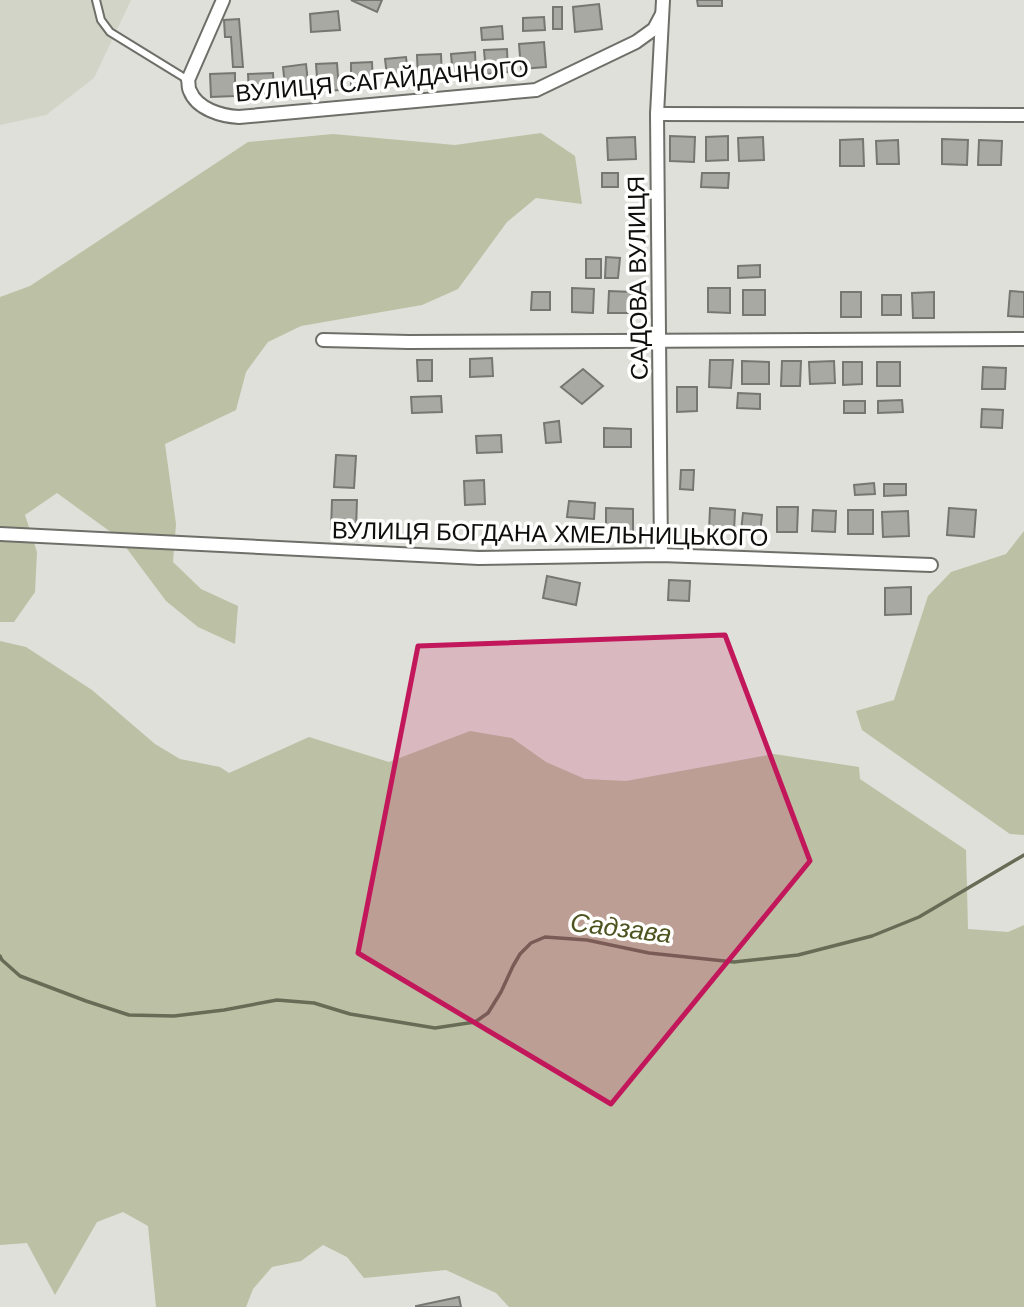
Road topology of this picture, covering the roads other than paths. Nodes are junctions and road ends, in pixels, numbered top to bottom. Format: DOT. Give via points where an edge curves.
graph roads {
  1 [pos="96,0"];
  2 [pos="223,0"];
  3 [pos="663,0"];
  4 [pos="662,14"];
  5 [pos="188,80"];
  6 [pos="657,114"];
  7 [pos="1024,115"];
  8 [pos="1024,339"];
  9 [pos="323,340"];
  10 [pos="660,340"];
  11 [pos="0,534"];
  12 [pos="661,555"];
  13 [pos="931,565"];
  1 -- 5 [label="lane" via="110,32"];
  2 -- 5 [label="street"];
  3 -- 4 [label="street, САДОВА ВУЛИЦЯ"];
  4 -- 5 [label="street, ВУЛИЦЯ САГАЙДАЧНОГО" via="654,29 636,42 536,90 239,117 215,113 198,102"];
  4 -- 6 [label="street, САДОВА ВУЛИЦЯ"];
  6 -- 7 [label="street"];
  6 -- 10 [label="street, САДОВА ВУЛИЦЯ"];
  8 -- 10 [label="street"];
  9 -- 10 [label="street"];
  10 -- 12 [label="street, САДОВА ВУЛИЦЯ"];
  11 -- 12 [label="street, ВУЛИЦЯ БОГДАНА ХМЕЛЬНИЦЬКОГО" via="479,558"];
  12 -- 13 [label="street, ВУЛИЦЯ БОГДАНА ХМЕЛЬНИЦЬКОГО"];
}
